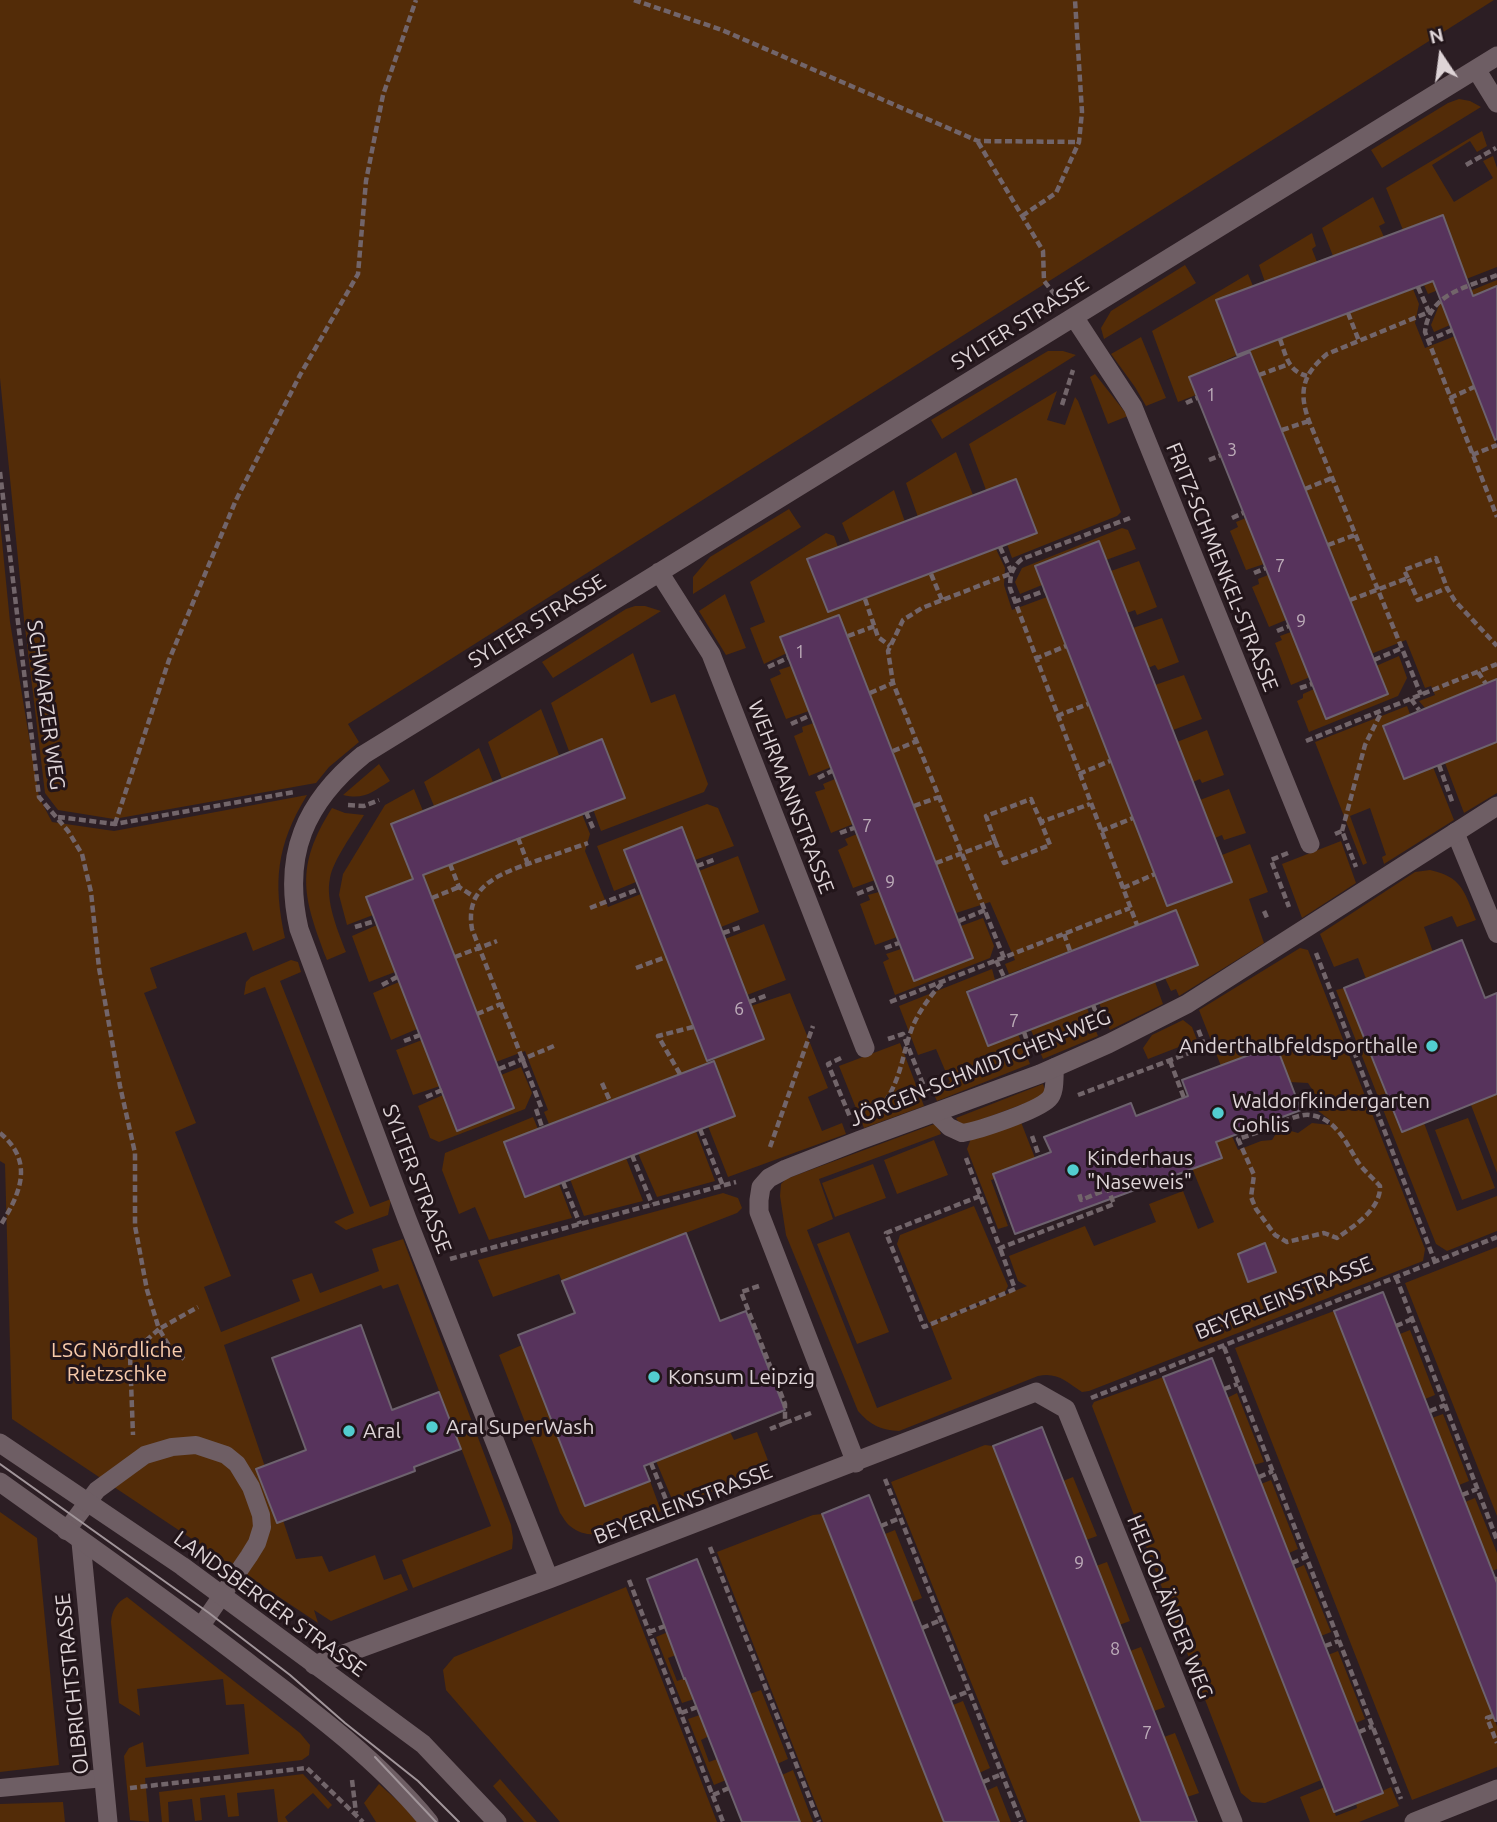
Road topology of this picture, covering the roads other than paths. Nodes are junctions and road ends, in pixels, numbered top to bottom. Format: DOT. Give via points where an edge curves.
graph roads {
  1 [pos="1497,56"];
  2 [pos="1476,69"];
  3 [pos="1497,103"];
  4 [pos="1074,317"];
  5 [pos="659,572"];
  6 [pos="1497,806"];
  7 [pos="1459,830"];
  8 [pos="1310,845"];
  9 [pos="1497,934"];
  10 [pos="864,1048"];
  11 [pos="1055,1068"];
  12 [pos="935,1112"];
  13 [pos="1066,1409"];
  14 [pos="0,1443"];
  15 [pos="856,1463"];
  16 [pos="0,1482"];
  17 [pos="88,1502"];
  18 [pos="74,1536"];
  19 [pos="549,1579"];
  20 [pos="221,1595"];
  21 [pos="201,1626"];
  22 [pos="314,1665"];
  23 [pos="104,1785"];
  24 [pos="0,1788"];
  25 [pos="1497,1789"];
  26 [pos="1410,1815"];
  27 [pos="108,1822"];
  28 [pos="429,1822"];
  29 [pos="497,1822"];
  30 [pos="1233,1822"];
  1 -- 2 [label="street, SYLTER STRASSE"];
  2 -- 3 [label="street"];
  2 -- 4 [label="street, SYLTER STRASSE"];
  4 -- 5 [label="street, SYLTER STRASSE"];
  4 -- 8 [label="street, FRITZ-SCHMENKEL-STRASSE" via="1133,407"];
  5 -- 10 [label="street, WEHRMANNSTRASSE" via="711,654"];
  5 -- 19 [label="street, SYLTER STRASSE" via="363,755 338,775 309,817 293,871 293,903 305,946"];
  6 -- 7 [label="street, JÖRGEN-SCHMIDTCHEN-WEG"];
  7 -- 9 [label="lane"];
  7 -- 11 [label="street, JÖRGEN-SCHMIDTCHEN-WEG" via="1187,1004"];
  11 -- 12 [label="street, JÖRGEN-SCHMIDTCHEN-WEG"];
  11 -- 12 [label="lane" via="1050,1098 1038,1107 973,1131 953,1129"];
  12 -- 15 [label="street, JÖRGEN-SCHMIDTCHEN-WEG" via="786,1169 769,1178 758,1200"];
  13 -- 15 [label="street, BEYERLEINSTRASSE" via="1036,1392"];
  13 -- 30 [label="street, HELGOLÄNDER WEG"];
  14 -- 17 [label="street, LANDSBERGER STRASSE"];
  15 -- 19 [label="street, BEYERLEINSTRASSE"];
  16 -- 18 [label="street"];
  17 -- 18 [label="lane"];
  17 -- 20 [label="street, LANDSBERGER STRASSE"];
  17 -- 20 [label="lane" via="97,1490 145,1455 196,1445 226,1455 251,1487 262,1527 253,1549"];
  18 -- 21 [label="street"];
  18 -- 23 [label="street, OLBRICHTSTRASSE"];
  19 -- 22 [label="street, BEYERLEINSTRASSE"];
  20 -- 21 [label="lane"];
  20 -- 22 [label="street, LANDSBERGER STRASSE"];
  21 -- 28 [label="street" via="302,1703"];
  22 -- 29 [label="street, LANDSBERGER STRASSE" via="423,1744"];
  23 -- 24 [label="lane"];
  23 -- 27 [label="street, OLBRICHTSTRASSE"];
  25 -- 26 [label="street"];
}
